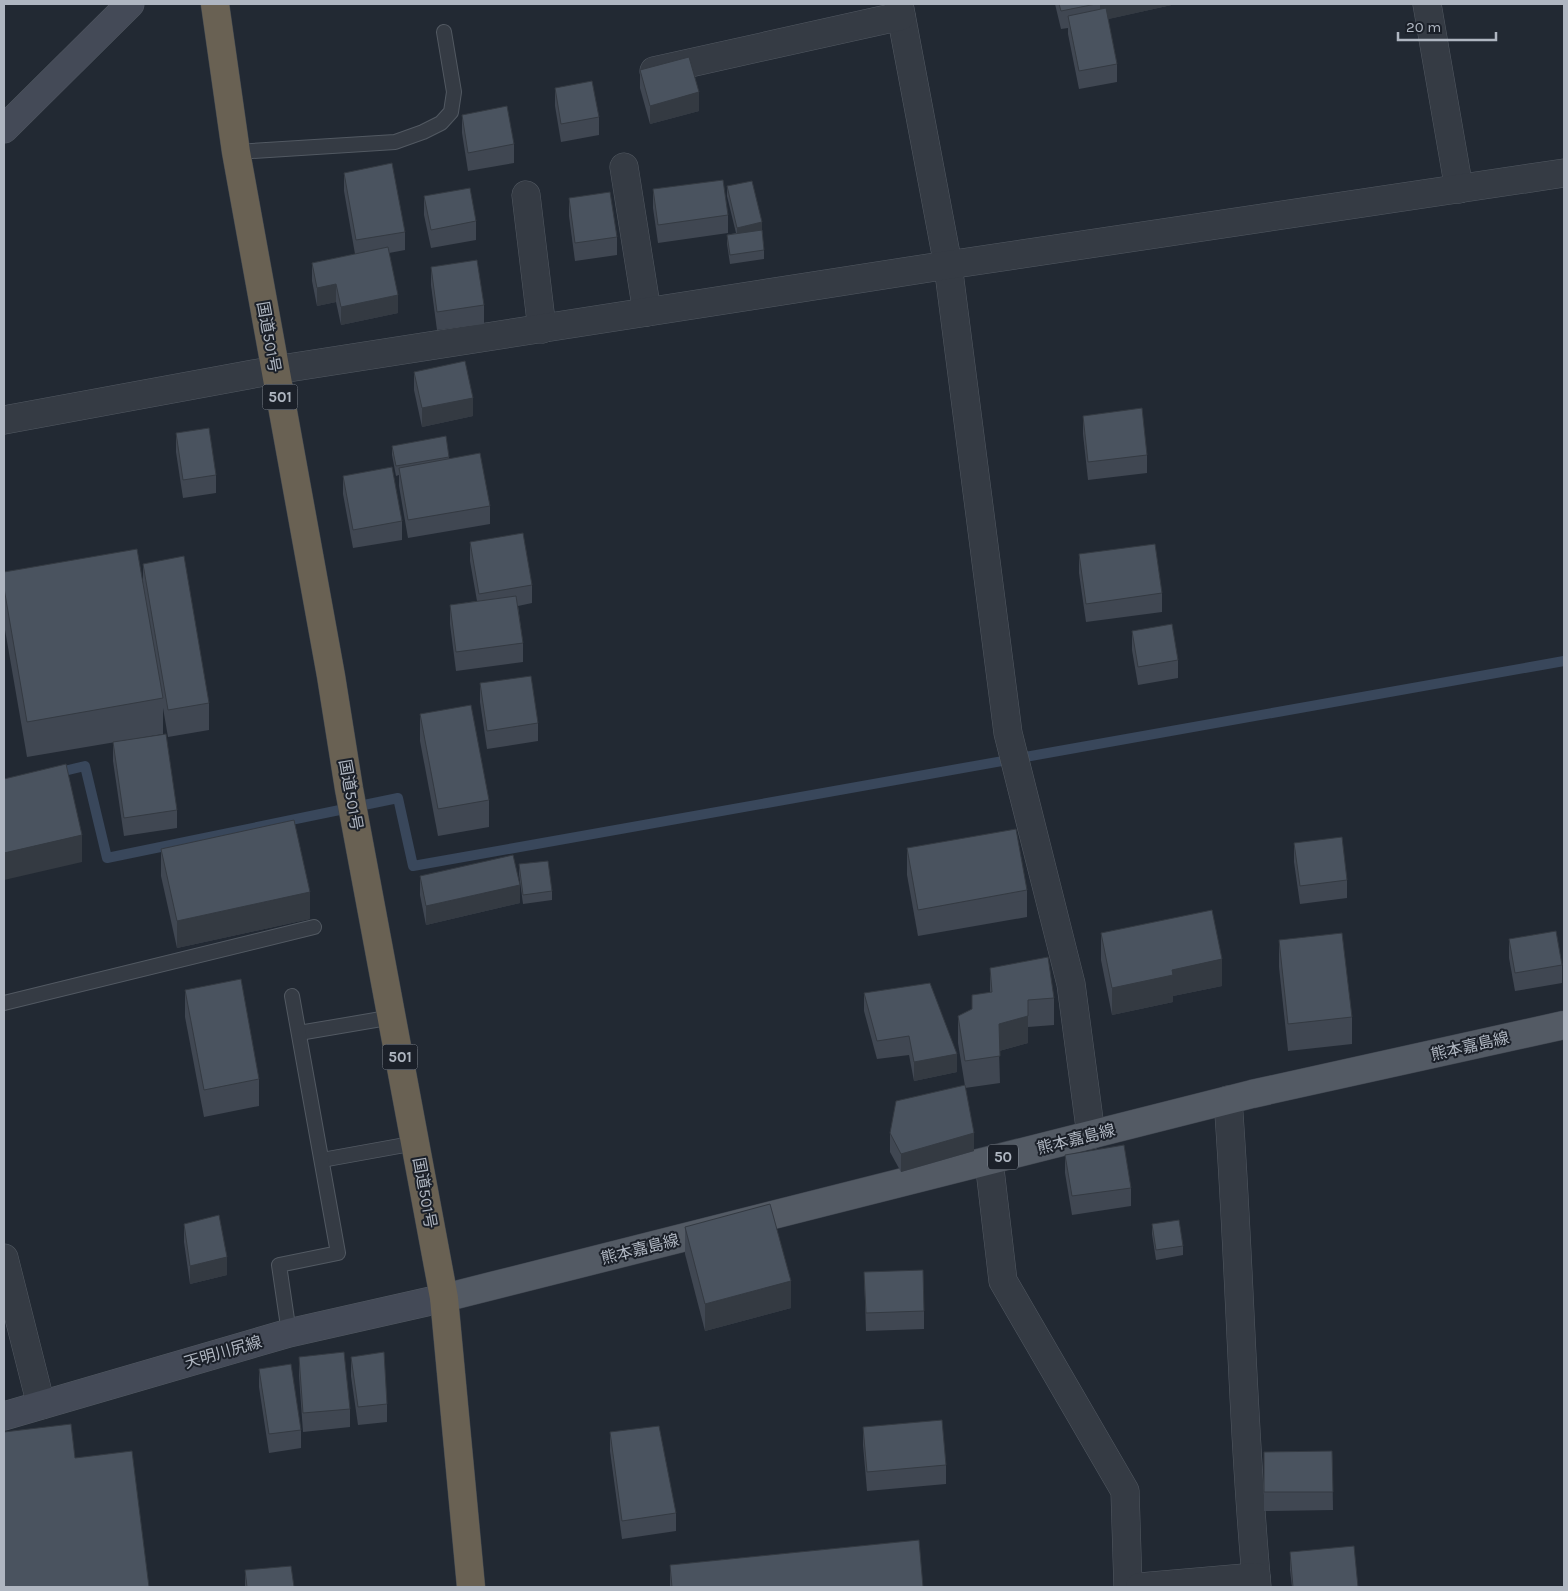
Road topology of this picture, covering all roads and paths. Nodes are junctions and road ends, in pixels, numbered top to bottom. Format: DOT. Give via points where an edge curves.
graph roads {
  1 [pos="130,4"];
  2 [pos="215,4"];
  3 [pos="1427,4"];
  4 [pos="900,10"];
  5 [pos="444,32"];
  6 [pos="650,72"];
  7 [pos="4,129"];
  8 [pos="236,152"];
  9 [pos="624,167"];
  10 [pos="1564,173"];
  11 [pos="1459,189"];
  12 [pos="526,195"];
  13 [pos="948,265"];
  14 [pos="647,312"];
  15 [pos="542,328"];
  16 [pos="275,370"];
  17 [pos="4,420"];
  18 [pos="314,927"];
  19 [pos="292,996"];
  20 [pos="4,1003"];
  21 [pos="393,1017"];
  22 [pos="1564,1025"];
  23 [pos="299,1033"];
  24 [pos="1228,1100"];
  25 [pos="1091,1136"];
  26 [pos="416,1143"];
  27 [pos="322,1160"];
  28 [pos="989,1161"];
  29 [pos="4,1258"];
  30 [pos="444,1298"];
  31 [pos="289,1333"];
  32 [pos="41,1405"];
  33 [pos="4,1416"];
  34 [pos="1257,1582"];
  35 [pos="471,1587"];
  36 [pos="1128,1587"];
  37 [pos="1140,1587"];
  1 -- 7 [label="main road"];
  2 -- 8 [label="highway, 国道501号 / 501"];
  3 -- 11 [label="street"];
  4 -- 6 [label="street"];
  4 -- 13 [label="street"];
  5 -- 8 [label="lane" via="454,92 451,112 441,123 395,142"];
  8 -- 16 [label="highway, 国道501号 / 501"];
  9 -- 14 [label="street"];
  10 -- 11 [label="street"];
  11 -- 13 [label="street"];
  12 -- 15 [label="street"];
  13 -- 14 [label="street"];
  13 -- 25 [label="street" via="1008,733 1071,984"];
  14 -- 15 [label="street"];
  15 -- 16 [label="street"];
  16 -- 17 [label="street"];
  16 -- 21 [label="highway, 国道501号 / 501" via="349,790"];
  18 -- 20 [label="lane"];
  19 -- 23 [label="lane"];
  21 -- 23 [label="lane"];
  21 -- 26 [label="highway, 国道501号 / 501"];
  22 -- 24 [label="main road, 熊本嘉島線 / 50"];
  23 -- 27 [label="lane"];
  24 -- 25 [label="main road, 熊本嘉島線 / 50"];
  24 -- 34 [label="street" via="1251,1529"];
  25 -- 28 [label="main road, 熊本嘉島線 / 50"];
  26 -- 27 [label="lane"];
  26 -- 30 [label="highway, 国道501号 / 501"];
  27 -- 31 [label="lane" via="338,1253 279,1265"];
  28 -- 30 [label="main road, 熊本嘉島線 / 50"];
  28 -- 36 [label="street" via="1003,1281 1125,1491"];
  29 -- 32 [label="street"];
  30 -- 31 [label="main road, 天明川尻線"];
  30 -- 35 [label="highway, 国道501号 / 501"];
  31 -- 32 [label="main road, 天明川尻線"];
  32 -- 33 [label="main road, 天明川尻線"];
  34 -- 37 [label="street"];
}
